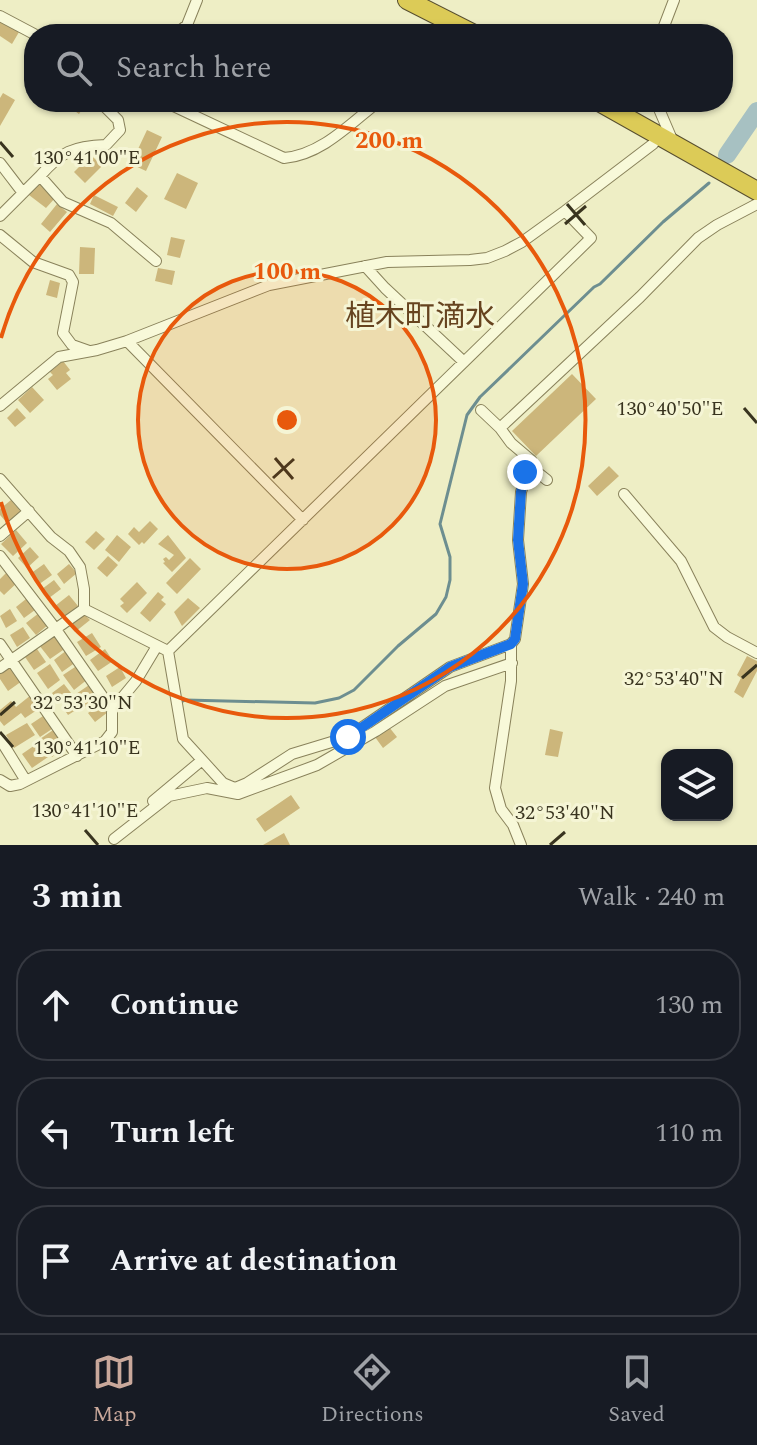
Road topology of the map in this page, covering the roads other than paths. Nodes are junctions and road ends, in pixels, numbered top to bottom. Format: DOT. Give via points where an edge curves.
graph roads {
  1 [pos="197,0"];
  2 [pos="407,0"];
  3 [pos="674,0"];
  4 [pos="0,16"];
  5 [pos="187,24"];
  6 [pos="454,24"];
  7 [pos="665,24"];
  8 [pos="24,29"];
  9 [pos="110,112"];
  10 [pos="186,112"];
  11 [pos="365,112"];
  12 [pos="617,112"];
  13 [pos="659,112"];
  14 [pos="666,139"];
  15 [pos="0,163"];
  16 [pos="40,176"];
  17 [pos="757,191"];
  18 [pos="23,193"];
  19 [pos="757,204"];
  20 [pos="565,211"];
  21 [pos="0,216"];
  22 [pos="0,235"];
  23 [pos="156,261"];
  24 [pos="365,266"];
  25 [pos="127,341"];
  26 [pos="91,351"];
  27 [pos="464,362"];
  28 [pos="0,406"];
  29 [pos="481,410"];
  30 [pos="500,428"];
  31 [pos="528,465"];
  32 [pos="0,479"];
  33 [pos="547,480"];
  34 [pos="624,494"];
  35 [pos="29,511"];
  36 [pos="303,520"];
  37 [pos="0,536"];
  38 [pos="0,556"];
  39 [pos="84,609"];
  40 [pos="55,628"];
  41 [pos="0,644"];
  42 [pos="511,644"];
  43 [pos="162,648"];
  44 [pos="757,653"];
  45 [pos="11,660"];
  46 [pos="512,663"];
  47 [pos="0,668"];
  48 [pos="112,710"];
  49 [pos="0,739"];
  50 [pos="77,756"];
  51 [pos="201,761"];
  52 [pos="0,780"];
  53 [pos="26,781"];
  54 [pos="114,842"];
  55 [pos="521,845"];
  1 -- 5 [label="street"];
  2 -- 6 [label="highway"];
  3 -- 7 [label="street"];
  4 -- 8 [label="street"];
  9 -- 16 [label="street" via="120,130 106,145 63,153"];
  10 -- 11 [label="street" via="284,158 317,149"];
  12 -- 14 [label="highway"];
  13 -- 14 [label="street"];
  14 -- 17 [label="highway"];
  14 -- 20 [label="street"];
  15 -- 18 [label="street"];
  16 -- 18 [label="street"];
  16 -- 23 [label="street" via="63,202 111,223"];
  18 -- 21 [label="street"];
  19 -- 30 [label="street" via="698,238"];
  20 -- 24 [label="street" via="522,242 487,258"];
  20 -- 27 [label="street" via="591,238"];
  22 -- 26 [label="street" via="33,262 69,275 73,282 63,333 72,345"];
  24 -- 25 [label="street" via="269,285"];
  24 -- 27 [label="street"];
  25 -- 26 [label="street"];
  25 -- 36 [label="street"];
  26 -- 28 [label="street" via="59,357"];
  27 -- 36 [label="street"];
  29 -- 30 [label="street"];
  30 -- 31 [label="street" via="531,460"];
  31 -- 33 [label="street"];
  31 -- 42 [label="street" via="518,540 523,584"];
  32 -- 35 [label="street"];
  34 -- 44 [label="street" via="681,561 714,627"];
  35 -- 37 [label="street"];
  35 -- 39 [label="street" via="80,567"];
  36 -- 43 [label="street"];
  38 -- 40 [label="street"];
  39 -- 40 [label="street"];
  39 -- 43 [label="street"];
  40 -- 45 [label="street"];
  40 -- 48 [label="street"];
  41 -- 45 [label="street"];
  42 -- 46 [label="street"];
  42 -- 51 [label="street" via="450,667 348,737 292,754 235,788"];
  43 -- 48 [label="street"];
  43 -- 51 [label="street" via="183,739"];
  45 -- 47 [label="street"];
  45 -- 50 [label="street"];
  46 -- 54 [label="street" via="445,686 317,765 238,794 207,788 169,796"];
  46 -- 55 [label="street" via="495,788"];
  48 -- 50 [label="street" via="112,732"];
  49 -- 53 [label="street"];
  50 -- 53 [label="street"];
  51 -- 54 [label="street" via="114,832"];
  52 -- 53 [label="street" via="10,786"];
}
